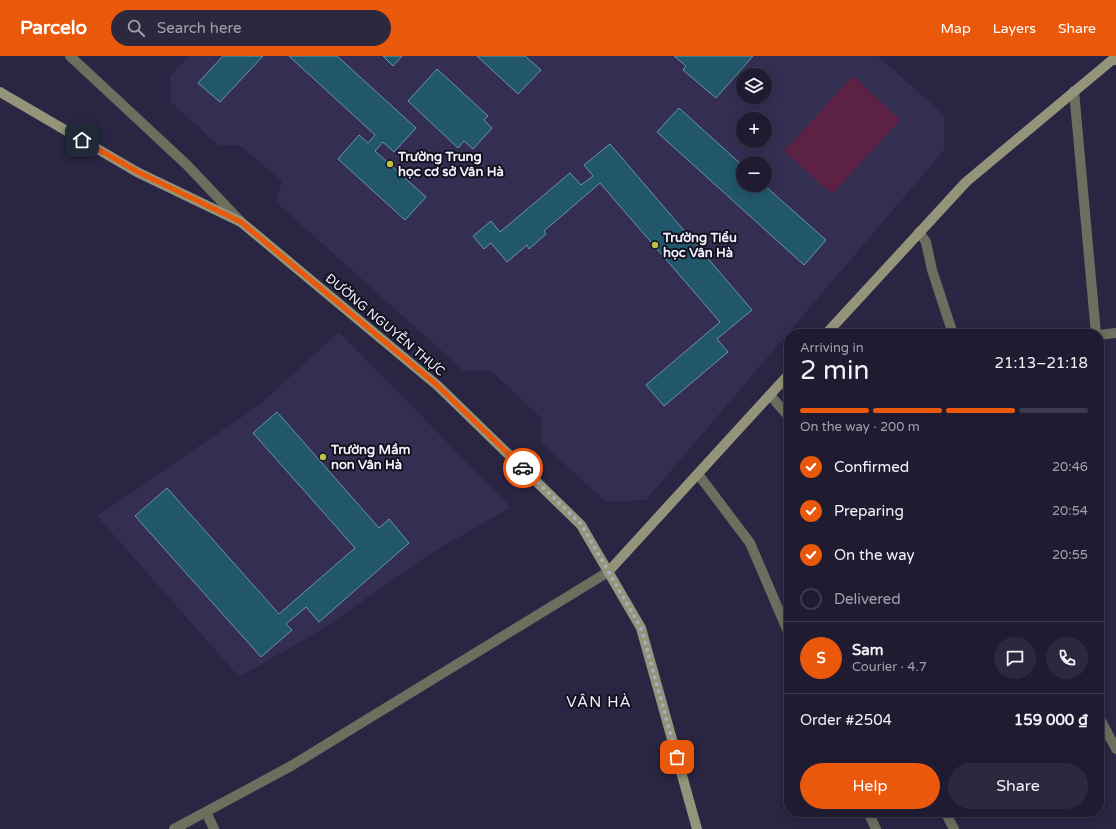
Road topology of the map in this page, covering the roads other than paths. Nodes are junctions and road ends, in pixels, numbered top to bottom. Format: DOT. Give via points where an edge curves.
graph roads {
  1 [pos="70,56"];
  2 [pos="1116,60"];
  3 [pos="1074,91"];
  4 [pos="0,92"];
  5 [pos="241,222"];
  6 [pos="919,232"];
  7 [pos="831,329"];
  8 [pos="951,329"];
  9 [pos="1097,329"];
  10 [pos="1116,333"];
  11 [pos="1104,334"];
  12 [pos="784,380"];
  13 [pos="770,395"];
  14 [pos="784,411"];
  15 [pos="698,474"];
  16 [pos="608,572"];
  17 [pos="784,622"];
  18 [pos="1104,726"];
  19 [pos="1116,749"];
  20 [pos="206,812"];
  21 [pos="870,817"];
  22 [pos="948,817"];
  23 [pos="174,829"];
  24 [pos="214,829"];
  25 [pos="697,829"];
  26 [pos="876,829"];
  27 [pos="954,829"];
  1 -- 5 [label="street, ĐƯỜNG NGUYỄN THỰC" via="187,164"];
  2 -- 3 [label="main road" via="1112,60"];
  3 -- 6 [label="main road" via="966,182"];
  3 -- 9 [label="street"];
  4 -- 5 [label="main road" via="138,172"];
  5 -- 16 [label="main road, ĐƯỜNG NGUYỄN THỰC" via="438,386 581,524"];
  6 -- 7 [label="main road"];
  6 -- 8 [label="street" via="926,242 932,270"];
  10 -- 11 [label="street"];
  12 -- 13 [label="main road"];
  13 -- 14 [label="street"];
  13 -- 15 [label="main road"];
  15 -- 16 [label="main road"];
  15 -- 17 [label="street" via="750,543"];
  16 -- 20 [label="street" via="291,766"];
  16 -- 25 [label="main road, ĐƯỜNG NGUYỄN THỰC" via="641,628"];
  18 -- 19 [label="street"];
  20 -- 23 [label="street"];
  20 -- 24 [label="street"];
  21 -- 26 [label="street"];
  22 -- 27 [label="street"];
}
